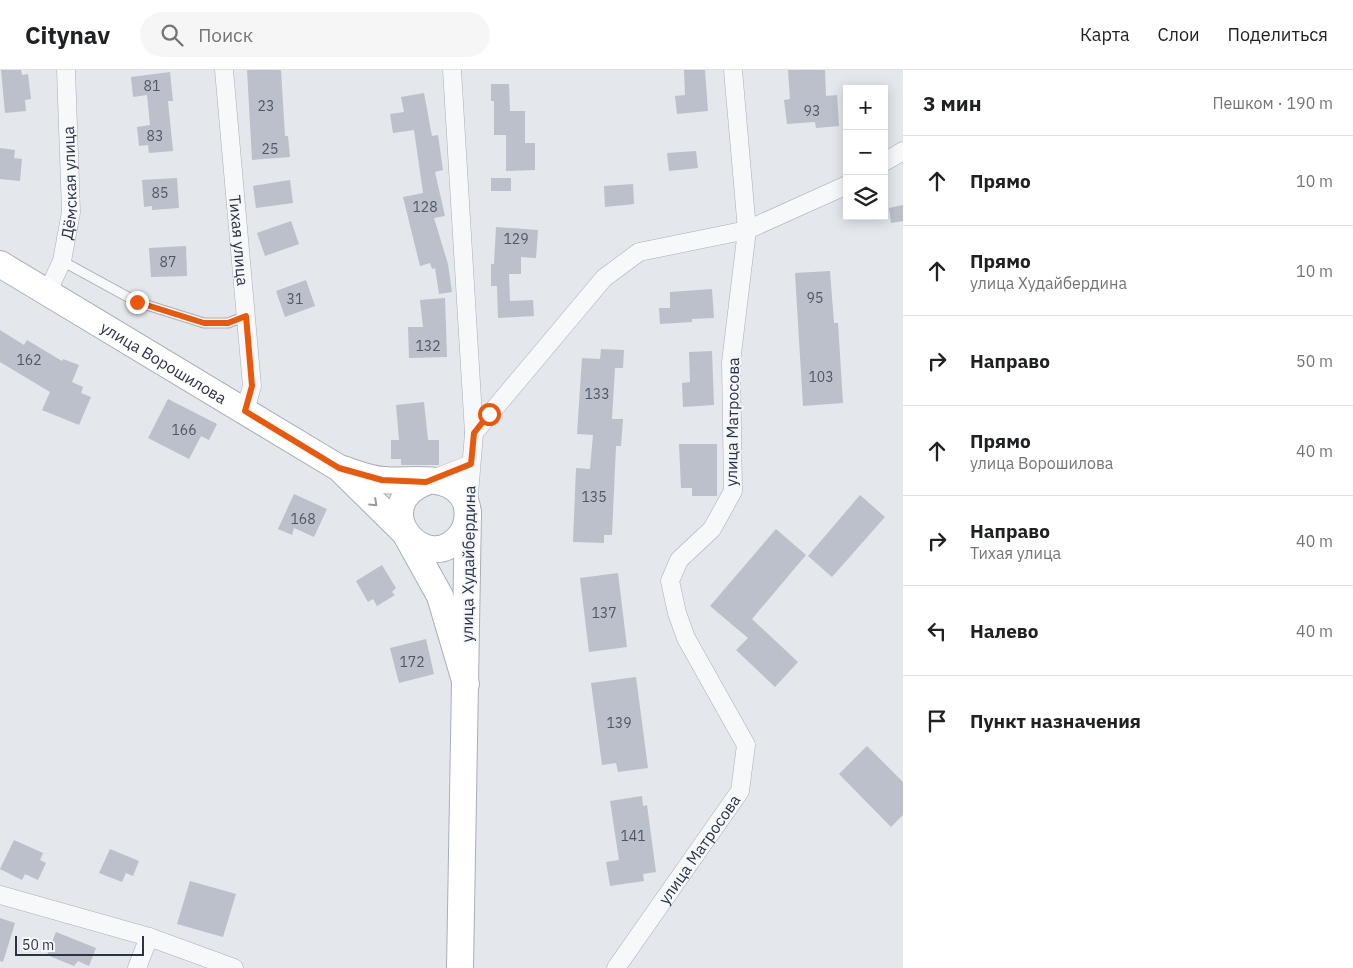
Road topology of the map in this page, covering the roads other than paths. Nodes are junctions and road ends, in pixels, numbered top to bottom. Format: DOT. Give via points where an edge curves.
graph roads {
  1 [pos="66,70"];
  2 [pos="224,70"];
  3 [pos="452,70"];
  4 [pos="733,70"];
  5 [pos="903,151"];
  6 [pos="888,160"];
  7 [pos="843,187"];
  8 [pos="747,230"];
  9 [pos="62,261"];
  10 [pos="0,264"];
  11 [pos="48,291"];
  12 [pos="246,316"];
  13 [pos="245,411"];
  14 [pos="474,433"];
  15 [pos="471,464"];
  16 [pos="339,468"];
  17 [pos="426,482"];
  18 [pos="468,512"];
  19 [pos="405,533"];
  20 [pos="466,684"];
  21 [pos="0,895"];
  22 [pos="148,937"];
  23 [pos="137,968"];
  24 [pos="234,968"];
  25 [pos="460,968"];
  26 [pos="616,968"];
  1 -- 9 [label="street, Дёмская улица" via="71,212"];
  2 -- 12 [label="street, Тихая улица"];
  3 -- 14 [label="street, улица Худайбердина"];
  4 -- 8 [label="street, улица Матросова"];
  5 -- 6 [label="street"];
  7 -- 8 [label="street"];
  8 -- 14 [label="street" via="639,252 611,272"];
  8 -- 26 [label="street, улица Матросова" via="731,362 733,490 712,529 679,560 670,581 686,638 746,745 740,791"];
  9 -- 11 [label="street, Дёмская улица"];
  9 -- 12 [label="lane" via="137,302 204,323 228,323"];
  10 -- 11 [label="street, улица Ворошилова"];
  11 -- 13 [label="street, улица Ворошилова"];
  12 -- 13 [label="street, Тихая улица" via="252,386"];
  13 -- 16 [label="street, улица Ворошилова"];
  14 -- 15 [label="street, улица Худайбердина"];
  15 -- 17 [label="street"];
  15 -- 18 [label="street, улица Худайбердина"];
  16 -- 17 [label="street" via="382,480"];
  16 -- 19 [label="street, улица Ворошилова, one-way"];
  17 -- 18 [label="street" via="449,484 465,501"];
  17 -- 19 [label="street" via="408,492 402,502 401,523"];
  18 -- 19 [label="street" via="462,534 445,547 422,547"];
  18 -- 20 [label="street, улица Худайбердина"];
  19 -- 20 [label="street, улица Ворошилова" via="440,596"];
  20 -- 25 [label="street, улица Худайбердина"];
  21 -- 22 [label="street"];
  22 -- 23 [label="street"];
  22 -- 24 [label="street"];
}
